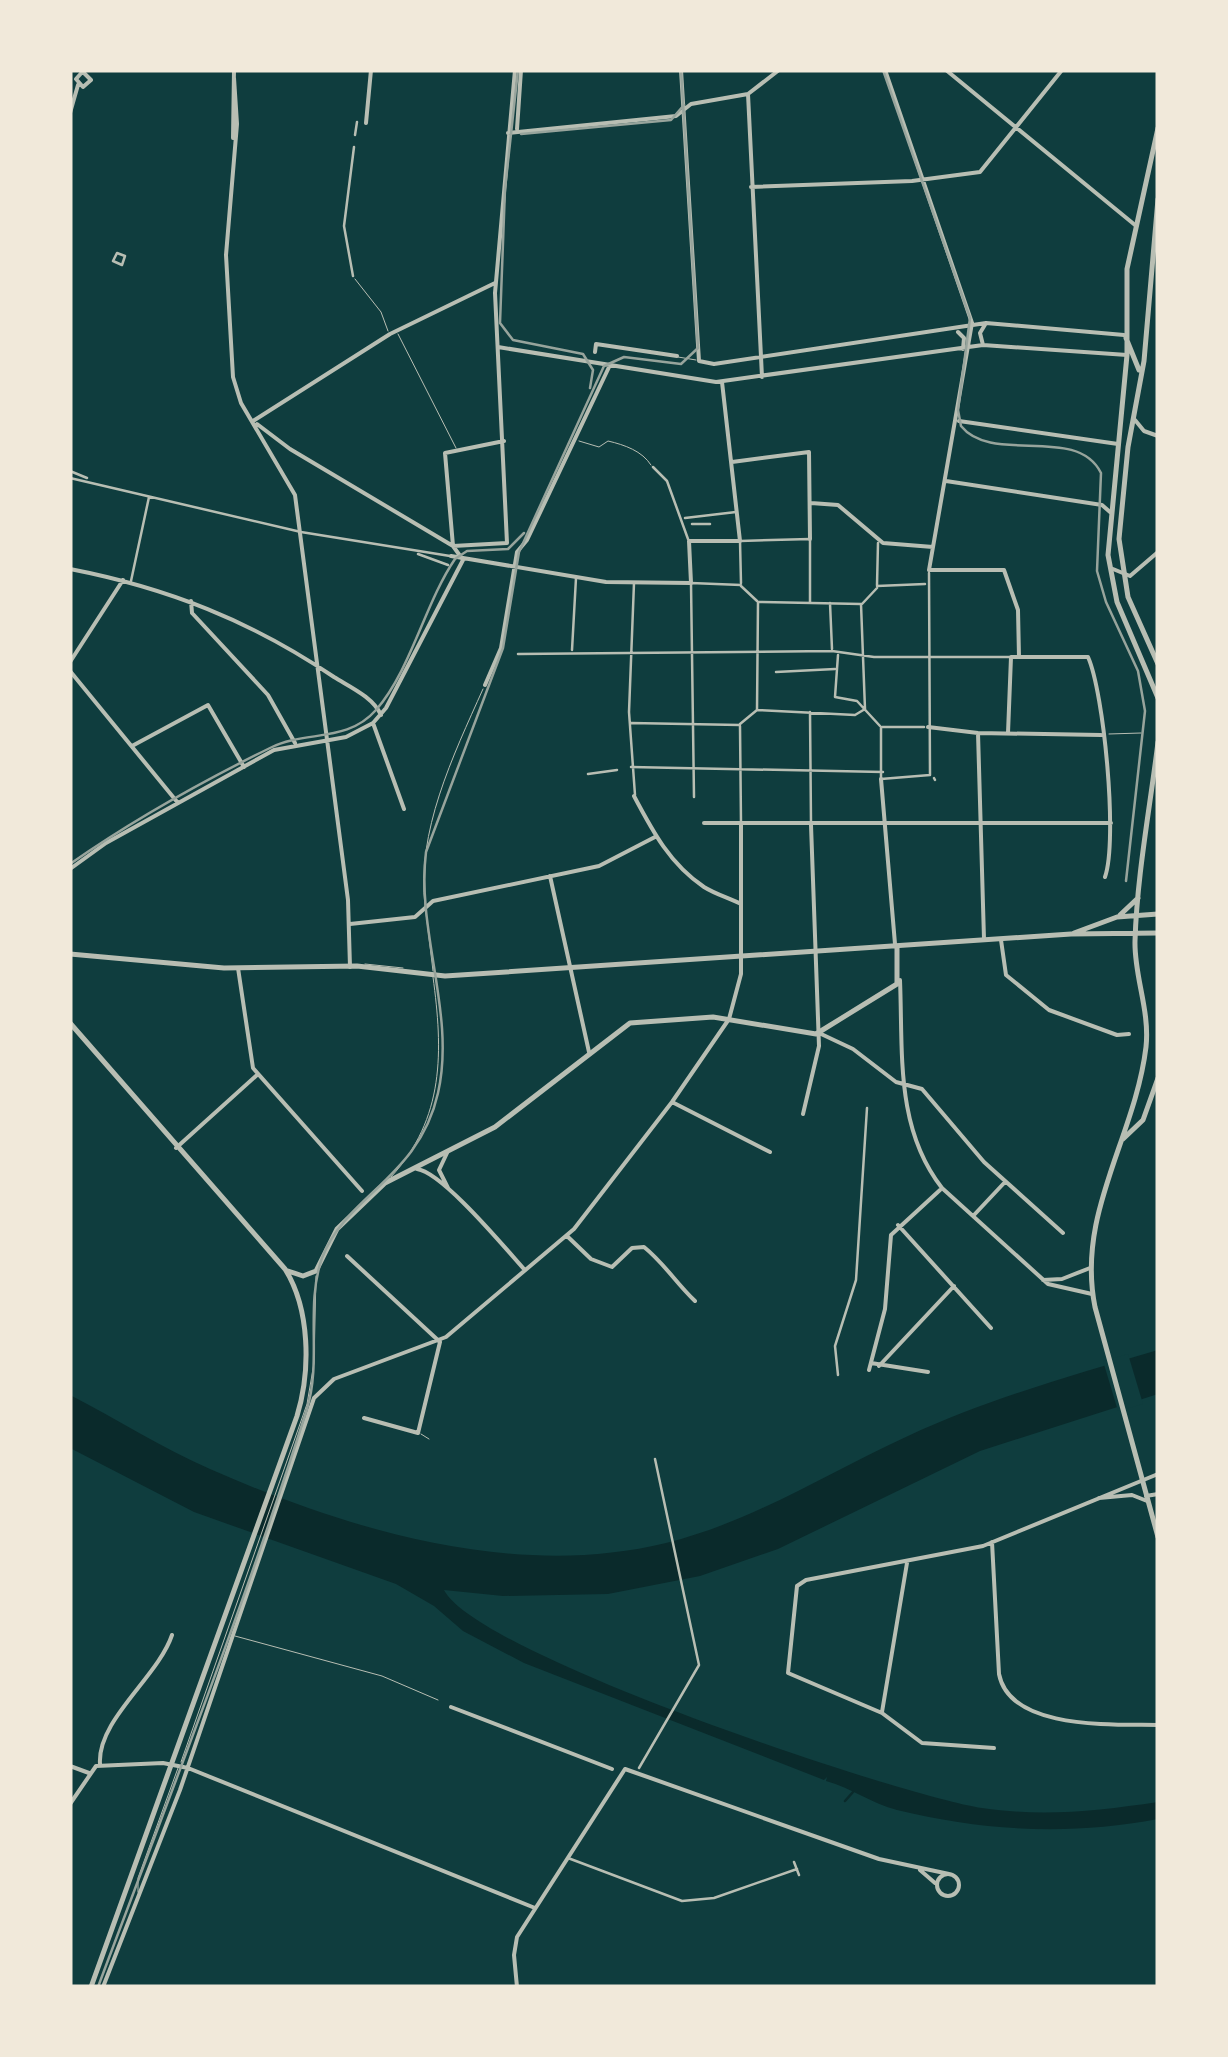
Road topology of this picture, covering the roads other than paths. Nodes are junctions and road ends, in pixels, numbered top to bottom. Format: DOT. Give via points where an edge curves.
graph roads {
  1 [pos="234,70"];
  2 [pos="371,70"];
  3 [pos="518,70"];
  4 [pos="681,70"];
  5 [pos="778,70"];
  6 [pos="885,70"];
  7 [pos="946,70"];
  8 [pos="1062,70"];
  9 [pos="83,71"];
  10 [pos="78,85"];
  11 [pos="748,94"];
  12 [pos="684,110"];
  13 [pos="70,113"];
  14 [pos="357,122"];
  15 [pos="366,123"];
  16 [pos="1158,128"];
  17 [pos="1016,129"];
  18 [pos="522,130"];
  19 [pos="507,133"];
  20 [pos="356,134"];
  21 [pos="354,147"];
  22 [pos="923,178"];
  23 [pos="750,186"];
  24 [pos="1158,199"];
  25 [pos="1135,226"];
  26 [pos="353,276"];
  27 [pos="495,284"];
  28 [pos="986,323"];
  29 [pos="972,326"];
  30 [pos="956,331"];
  31 [pos="393,332"];
  32 [pos="1146,334"];
  33 [pos="1124,335"];
  34 [pos="984,345"];
  35 [pos="498,347"];
  36 [pos="970,348"];
  37 [pos="962,349"];
  38 [pos="595,352"];
  39 [pos="1129,352"];
  40 [pos="676,356"];
  41 [pos="759,358"];
  42 [pos="597,362"];
  43 [pos="702,362"];
  44 [pos="610,365"];
  45 [pos="1140,372"];
  46 [pos="762,377"];
  47 [pos="704,380"];
  48 [pos="722,382"];
  49 [pos="1133,418"];
  50 [pos="253,421"];
  51 [pos="957,421"];
  52 [pos="1158,436"];
  53 [pos="574,438"];
  54 [pos="504,441"];
  55 [pos="1118,444"];
  56 [pos="456,448"];
  57 [pos="732,462"];
  58 [pos="653,467"];
  59 [pos="70,471"];
  60 [pos="70,478"];
  61 [pos="89,480"];
  62 [pos="946,481"];
  63 [pos="150,496"];
  64 [pos="811,503"];
  65 [pos="737,512"];
  66 [pos="1110,512"];
  67 [pos="704,516"];
  68 [pos="683,518"];
  69 [pos="692,524"];
  70 [pos="301,532"];
  71 [pos="788,532"];
  72 [pos="810,538"];
  73 [pos="788,539"];
  74 [pos="689,540"];
  75 [pos="878,540"];
  76 [pos="740,541"];
  77 [pos="453,546"];
  78 [pos="934,548"];
  79 [pos="417,552"];
  80 [pos="1158,552"];
  81 [pos="451,556"];
  82 [pos="463,560"];
  83 [pos="514,564"];
  84 [pos="448,565"];
  85 [pos="1109,566"];
  86 [pos="70,569"];
  87 [pos="929,570"];
  88 [pos="1123,575"];
  89 [pos="576,577"];
  90 [pos="123,580"];
  91 [pos="130,582"];
  92 [pos="634,583"];
  93 [pos="691,583"];
  94 [pos="926,584"];
  95 [pos="740,585"];
  96 [pos="877,586"];
  97 [pos="191,600"];
  98 [pos="758,602"];
  99 [pos="810,604"];
  100 [pos="830,604"];
  101 [pos="861,604"];
  102 [pos="652,647"];
  103 [pos="832,651"];
  104 [pos="572,653"];
  105 [pos="630,653"];
  106 [pos="518,654"];
  107 [pos="652,654"];
  108 [pos="694,654"];
  109 [pos="758,654"];
  110 [pos="838,655"];
  111 [pos="926,656"];
  112 [pos="865,657"];
  113 [pos="1011,657"];
  114 [pos="1019,657"];
  115 [pos="70,662"];
  116 [pos="1158,664"];
  117 [pos="318,666"];
  118 [pos="836,669"];
  119 [pos="70,672"];
  120 [pos="776,672"];
  121 [pos="485,684"];
  122 [pos="1158,698"];
  123 [pos="757,710"];
  124 [pos="865,710"];
  125 [pos="810,712"];
  126 [pos="381,715"];
  127 [pos="373,722"];
  128 [pos="629,723"];
  129 [pos="695,724"];
  130 [pos="740,725"];
  131 [pos="881,727"];
  132 [pos="928,727"];
  133 [pos="1008,733"];
  134 [pos="1141,733"];
  135 [pos="978,734"];
  136 [pos="1101,735"];
  137 [pos="328,740"];
  138 [pos="1158,742"];
  139 [pos="296,744"];
  140 [pos="132,746"];
  141 [pos="244,767"];
  142 [pos="631,768"];
  143 [pos="617,770"];
  144 [pos="695,770"];
  145 [pos="740,770"];
  146 [pos="810,772"];
  147 [pos="588,774"];
  148 [pos="882,776"];
  149 [pos="634,796"];
  150 [pos="694,797"];
  151 [pos="178,803"];
  152 [pos="404,810"];
  153 [pos="885,822"];
  154 [pos="704,823"];
  155 [pos="981,823"];
  156 [pos="742,824"];
  157 [pos="1111,824"];
  158 [pos="811,825"];
  159 [pos="656,837"];
  160 [pos="70,869"];
  161 [pos="550,876"];
  162 [pos="1105,877"];
  163 [pos="1140,896"];
  164 [pos="741,904"];
  165 [pos="425,908"];
  166 [pos="1158,914"];
  167 [pos="1138,915"];
  168 [pos="1118,917"];
  169 [pos="350,924"];
  170 [pos="1071,934"];
  171 [pos="1158,934"];
  172 [pos="1135,935"];
  173 [pos="1001,940"];
  174 [pos="984,942"];
  175 [pos="897,948"];
  176 [pos="70,954"];
  177 [pos="815,954"];
  178 [pos="742,959"];
  179 [pos="354,966"];
  180 [pos="238,968"];
  181 [pos="569,969"];
  182 [pos="433,976"];
  183 [pos="900,980"];
  184 [pos="729,1019"];
  185 [pos="70,1023"];
  186 [pos="819,1033"];
  187 [pos="1129,1034"];
  188 [pos="589,1053"];
  189 [pos="257,1075"];
  190 [pos="1158,1078"];
  191 [pos="904,1086"];
  192 [pos="672,1102"];
  193 [pos="866,1108"];
  194 [pos="803,1114"];
  195 [pos="1119,1144"];
  196 [pos="176,1148"];
  197 [pos="770,1152"];
  198 [pos="446,1154"];
  199 [pos="417,1169"];
  200 [pos="1005,1182"];
  201 [pos="385,1183"];
  202 [pos="942,1188"];
  203 [pos="362,1191"];
  204 [pos="450,1192"];
  205 [pos="974,1216"];
  206 [pos="898,1225"];
  207 [pos="1063,1233"];
  208 [pos="567,1236"];
  209 [pos="348,1256"];
  210 [pos="1090,1268"];
  211 [pos="524,1269"];
  212 [pos="286,1270"];
  213 [pos="317,1270"];
  214 [pos="1043,1280"];
  215 [pos="954,1286"];
  216 [pos="1092,1294"];
  217 [pos="695,1301"];
  218 [pos="990,1328"];
  219 [pos="440,1342"];
  220 [pos="879,1366"];
  221 [pos="928,1372"];
  222 [pos="838,1375"];
  223 [pos="302,1418"];
  224 [pos="364,1418"];
  225 [pos="418,1433"];
  226 [pos="429,1438"];
  227 [pos="655,1459"];
  228 [pos="1158,1474"];
  229 [pos="1142,1478"];
  230 [pos="1158,1494"];
  231 [pos="1095,1499"];
  232 [pos="1146,1499"];
  233 [pos="1158,1537"];
  234 [pos="992,1542"];
  235 [pos="907,1564"];
  236 [pos="234,1614"];
  237 [pos="172,1635"];
  238 [pos="232,1635"];
  239 [pos="438,1700"];
  240 [pos="451,1707"];
  241 [pos="882,1714"];
  242 [pos="1158,1725"];
  243 [pos="994,1748"];
  244 [pos="100,1765"];
  245 [pos="176,1765"];
  246 [pos="70,1766"];
  247 [pos="640,1766"];
  248 [pos="188,1768"];
  249 [pos="612,1769"];
  250 [pos="89,1773"];
  251 [pos="70,1804"];
  252 [pos="567,1858"];
  253 [pos="794,1862"];
  254 [pos="916,1868"];
  255 [pos="797,1869"];
  256 [pos="949,1874"];
  257 [pos="799,1875"];
  258 [pos="937,1887"];
  259 [pos="138,1892"];
  260 [pos="535,1908"];
  261 [pos="91,1987"];
  262 [pos="103,1987"];
  263 [pos="518,1987"];
  1 -- 50 [label="street" via="226,297 233,377"];
  2 -- 15 [label="street"];
  3 -- 18 [label="street" via="516,126"];
  3 -- 19 [label="street"];
  4 -- 12 [label="street"];
  5 -- 11 [label="street"];
  6 -- 22 [label="street"];
  7 -- 17 [label="street"];
  8 -- 17 [label="street"];
  9 -- 10 [label="street"];
  9 -- 10 [label="street" via="91,82"];
  10 -- 13 [label="street"];
  11 -- 12 [label="street"];
  11 -- 23 [label="street"];
  12 -- 18 [label="street" via="669,117"];
  12 -- 43 [label="street"];
  14 -- 20 [label="street"];
  16 -- 25 [label="street"];
  17 -- 22 [label="street" via="980,172"];
  17 -- 25 [label="street"];
  18 -- 19 [label="street"];
  19 -- 27 [label="street"];
  21 -- 26 [label="street" via="344,226"];
  22 -- 23 [label="street"];
  22 -- 29 [label="street"];
  23 -- 41 [label="street"];
  24 -- 32 [label="street"];
  25 -- 33 [label="street"];
  26 -- 31 [label="lane"];
  27 -- 31 [label="street"];
  27 -- 35 [label="street"];
  28 -- 29 [label="street"];
  28 -- 33 [label="street"];
  28 -- 34 [label="street" via="980,332"];
  29 -- 30 [label="street"];
  29 -- 36 [label="street"];
  30 -- 37 [label="street" via="964,338"];
  30 -- 41 [label="street"];
  31 -- 50 [label="street"];
  31 -- 56 [label="lane"];
  32 -- 39 [label="street"];
  32 -- 45 [label="street"];
  33 -- 39 [label="street"];
  34 -- 36 [label="street"];
  34 -- 39 [label="street"];
  35 -- 42 [label="street"];
  35 -- 54 [label="street"];
  36 -- 37 [label="street"];
  36 -- 51 [label="street"];
  37 -- 46 [label="street"];
  38 -- 40 [label="street" via="596,344"];
  38 -- 42 [label="lane"];
  39 -- 45 [label="street"];
  39 -- 55 [label="street"];
  40 -- 43 [label="lane"];
  41 -- 43 [label="street"];
  41 -- 46 [label="street"];
  42 -- 44 [label="street"];
  43 -- 47 [label="street"];
  44 -- 47 [label="street"];
  44 -- 53 [label="street"];
  45 -- 49 [label="street"];
  46 -- 48 [label="street"];
  47 -- 48 [label="street"];
  48 -- 57 [label="street"];
  49 -- 52 [label="street"];
  49 -- 88 [label="street" via="1120,522"];
  50 -- 70 [label="street" via="294,489"];
  50 -- 77 [label="street"];
  51 -- 55 [label="street"];
  51 -- 62 [label="street"];
  53 -- 58 [label="lane" via="599,447 625,444"];
  53 -- 83 [label="street"];
  54 -- 56 [label="street"];
  54 -- 77 [label="street" via="507,542"];
  55 -- 66 [label="street"];
  56 -- 77 [label="street" via="444,462"];
  57 -- 64 [label="street" via="808,452"];
  57 -- 65 [label="street"];
  58 -- 68 [label="street" via="668,480"];
  59 -- 61 [label="street"];
  60 -- 61 [label="street"];
  61 -- 63 [label="street"];
  62 -- 66 [label="street" via="1102,505"];
  62 -- 78 [label="street"];
  63 -- 70 [label="street"];
  63 -- 91 [label="street"];
  64 -- 72 [label="street"];
  64 -- 75 [label="street" via="838,506"];
  65 -- 67 [label="street"];
  65 -- 76 [label="street"];
  66 -- 85 [label="street"];
  67 -- 68 [label="street"];
  67 -- 69 [label="street" via="708,524"];
  68 -- 74 [label="street"];
  70 -- 79 [label="street"];
  70 -- 117 [label="street"];
  71 -- 73 [label="street"];
  72 -- 73 [label="street"];
  72 -- 99 [label="street"];
  73 -- 76 [label="street"];
  74 -- 76 [label="street"];
  74 -- 93 [label="street"];
  75 -- 78 [label="street"];
  75 -- 96 [label="street"];
  76 -- 95 [label="street"];
  77 -- 82 [label="street"];
  78 -- 87 [label="street"];
  79 -- 81 [label="street"];
  79 -- 84 [label="street"];
  80 -- 88 [label="street" via="1134,574"];
  81 -- 82 [label="street"];
  82 -- 83 [label="street"];
  82 -- 126 [label="street"];
  83 -- 89 [label="street"];
  83 -- 121 [label="street" via="502,648"];
  85 -- 88 [label="street"];
  85 -- 122 [label="street"];
  86 -- 90 [label="street"];
  87 -- 94 [label="street"];
  87 -- 114 [label="street" via="1004,570 1018,610"];
  88 -- 116 [label="street"];
  89 -- 92 [label="street"];
  89 -- 104 [label="street"];
  90 -- 91 [label="street"];
  90 -- 115 [label="street"];
  91 -- 97 [label="street"];
  92 -- 93 [label="street"];
  92 -- 105 [label="street"];
  93 -- 95 [label="street"];
  93 -- 108 [label="street"];
  94 -- 96 [label="street"];
  94 -- 111 [label="street"];
  95 -- 98 [label="street"];
  96 -- 101 [label="street"];
  97 -- 117 [label="street"];
  97 -- 139 [label="street" via="192,613 272,700"];
  98 -- 99 [label="street"];
  98 -- 109 [label="street"];
  99 -- 100 [label="street"];
  100 -- 101 [label="street"];
  100 -- 103 [label="street"];
  101 -- 112 [label="street"];
  102 -- 107 [label="street"];
  103 -- 109 [label="street"];
  103 -- 110 [label="street"];
  104 -- 105 [label="street"];
  104 -- 106 [label="street"];
  105 -- 107 [label="street"];
  105 -- 128 [label="street"];
  107 -- 108 [label="street"];
  108 -- 109 [label="street"];
  108 -- 129 [label="street"];
  109 -- 123 [label="street"];
  110 -- 112 [label="street"];
  110 -- 118 [label="street"];
  111 -- 112 [label="street"];
  111 -- 113 [label="street"];
  111 -- 132 [label="street"];
  112 -- 124 [label="street"];
  113 -- 114 [label="street"];
  113 -- 133 [label="street"];
  114 -- 136 [label="street" via="1090,660"];
  117 -- 126 [label="street"];
  117 -- 137 [label="street"];
  118 -- 120 [label="street"];
  118 -- 124 [label="street" via="833,694 857,700"];
  119 -- 140 [label="street"];
  121 -- 165 [label="lane" via="424,852"];
  123 -- 125 [label="street"];
  123 -- 130 [label="street"];
  124 -- 125 [label="street"];
  124 -- 131 [label="street"];
  125 -- 146 [label="street"];
  126 -- 127 [label="street"];
  127 -- 137 [label="street"];
  127 -- 152 [label="street"];
  128 -- 129 [label="street"];
  128 -- 142 [label="street"];
  129 -- 130 [label="street"];
  129 -- 144 [label="street"];
  130 -- 145 [label="street"];
  131 -- 132 [label="street"];
  131 -- 148 [label="street"];
  132 -- 135 [label="street"];
  132 -- 148 [label="street" via="934,778"];
  133 -- 135 [label="street"];
  133 -- 136 [label="street"];
  134 -- 136 [label="lane"];
  135 -- 155 [label="street"];
  136 -- 157 [label="street"];
  137 -- 139 [label="street"];
  137 -- 169 [label="street"];
  138 -- 163 [label="street"];
  139 -- 141 [label="street"];
  140 -- 141 [label="street" via="208,706"];
  140 -- 151 [label="street"];
  141 -- 151 [label="street"];
  142 -- 144 [label="street"];
  142 -- 149 [label="street"];
  143 -- 147 [label="street"];
  144 -- 145 [label="street"];
  144 -- 150 [label="street"];
  145 -- 146 [label="street"];
  145 -- 156 [label="street"];
  146 -- 148 [label="street"];
  146 -- 158 [label="street"];
  148 -- 153 [label="street"];
  149 -- 159 [label="street"];
  151 -- 160 [label="street"];
  153 -- 155 [label="street"];
  153 -- 158 [label="street"];
  153 -- 175 [label="street"];
  154 -- 156 [label="street"];
  155 -- 157 [label="street"];
  155 -- 174 [label="street"];
  156 -- 158 [label="street"];
  156 -- 164 [label="street"];
  157 -- 162 [label="street"];
  158 -- 177 [label="street"];
  159 -- 161 [label="street" via="602,865"];
  159 -- 164 [label="street" via="677,866"];
  161 -- 165 [label="street"];
  161 -- 181 [label="street"];
  163 -- 167 [label="street"];
  163 -- 168 [label="street"];
  164 -- 178 [label="street"];
  165 -- 169 [label="street" via="415,916"];
  165 -- 182 [label="lane"];
  166 -- 167 [label="street"];
  167 -- 168 [label="street"];
  167 -- 172 [label="street"];
  168 -- 170 [label="street"];
  169 -- 179 [label="street"];
  170 -- 172 [label="street"];
  170 -- 173 [label="street"];
  171 -- 172 [label="street"];
  172 -- 195 [label="street" via="1146,1041"];
  173 -- 174 [label="street"];
  173 -- 187 [label="street" via="1006,975 1048,1010"];
  174 -- 175 [label="street"];
  175 -- 177 [label="street"];
  175 -- 183 [label="street"];
  176 -- 180 [label="street"];
  177 -- 178 [label="street"];
  177 -- 186 [label="street"];
  178 -- 181 [label="street"];
  178 -- 184 [label="street"];
  179 -- 180 [label="street"];
  179 -- 182 [label="street"];
  180 -- 189 [label="street"];
  181 -- 182 [label="street"];
  181 -- 188 [label="street"];
  182 -- 201 [label="lane" via="441,1044 434,1102 413,1149"];
  183 -- 186 [label="street"];
  183 -- 191 [label="street"];
  184 -- 186 [label="street"];
  184 -- 188 [label="street" via="640,1020"];
  184 -- 192 [label="street"];
  185 -- 196 [label="street"];
  186 -- 191 [label="street"];
  186 -- 194 [label="street"];
  188 -- 198 [label="street" via="503,1122"];
  189 -- 196 [label="street"];
  189 -- 203 [label="street"];
  190 -- 195 [label="street" via="1143,1120"];
  191 -- 200 [label="street" via="926,1092"];
  191 -- 202 [label="street" via="916,1144"];
  192 -- 197 [label="street"];
  192 -- 208 [label="street"];
  193 -- 222 [label="street" via="856,1280 834,1346"];
  195 -- 210 [label="street" via="1094,1222"];
  196 -- 212 [label="street"];
  198 -- 199 [label="street"];
  198 -- 204 [label="street" via="439,1173"];
  199 -- 201 [label="street"];
  199 -- 204 [label="street"];
  200 -- 205 [label="street"];
  200 -- 207 [label="street"];
  201 -- 213 [label="street" via="338,1230"];
  202 -- 205 [label="street"];
  202 -- 206 [label="street"];
  204 -- 211 [label="street"];
  205 -- 214 [label="street"];
  206 -- 215 [label="street"];
  206 -- 220 [label="street" via="889,1239 885,1309 870,1367"];
  208 -- 211 [label="street"];
  208 -- 217 [label="street" via="591,1259 612,1267 632,1248 644,1247"];
  209 -- 219 [label="street"];
  210 -- 214 [label="street"];
  210 -- 216 [label="street"];
  211 -- 219 [label="street"];
  212 -- 213 [label="street" via="303,1276"];
  212 -- 223 [label="street" via="304,1314"];
  213 -- 223 [label="lane"];
  214 -- 216 [label="street"];
  215 -- 218 [label="street"];
  215 -- 220 [label="street"];
  216 -- 229 [label="street"];
  219 -- 223 [label="street" via="342,1376 318,1391"];
  219 -- 225 [label="street"];
  220 -- 221 [label="street"];
  223 -- 236 [label="street"];
  224 -- 225 [label="street"];
  225 -- 226 [label="lane"];
  227 -- 247 [label="street" via="699,1665"];
  228 -- 229 [label="street"];
  229 -- 231 [label="street"];
  229 -- 232 [label="street"];
  230 -- 232 [label="street"];
  231 -- 232 [label="street"];
  231 -- 234 [label="street"];
  232 -- 233 [label="street"];
  234 -- 235 [label="street"];
  234 -- 242 [label="street" via="1004,1688 1059,1722"];
  235 -- 241 [label="street"];
  235 -- 241 [label="street" via="796,1586 788,1673"];
  236 -- 238 [label="street"];
  236 -- 245 [label="street"];
  237 -- 244 [label="street" via="117,1719"];
  238 -- 239 [label="lane" via="382,1676"];
  238 -- 248 [label="street"];
  240 -- 249 [label="street"];
  241 -- 243 [label="street" via="922,1742"];
  244 -- 245 [label="street"];
  244 -- 250 [label="street"];
  245 -- 248 [label="street"];
  245 -- 259 [label="lane"];
  245 -- 261 [label="street"];
  246 -- 250 [label="street"];
  248 -- 259 [label="street"];
  248 -- 260 [label="street"];
  250 -- 251 [label="street"];
  252 -- 254 [label="street" via="621,1772 630,1768"];
  252 -- 255 [label="street" via="682,1901 714,1898"];
  252 -- 260 [label="street"];
  253 -- 255 [label="street"];
  254 -- 256 [label="street"];
  254 -- 258 [label="street"];
  255 -- 257 [label="street"];
  256 -- 258 [label="street"];
  256 -- 258 [label="street" via="958,1881 955,1893 944,1895"];
  259 -- 262 [label="street"];
  260 -- 263 [label="street" via="514,1946"];
}
